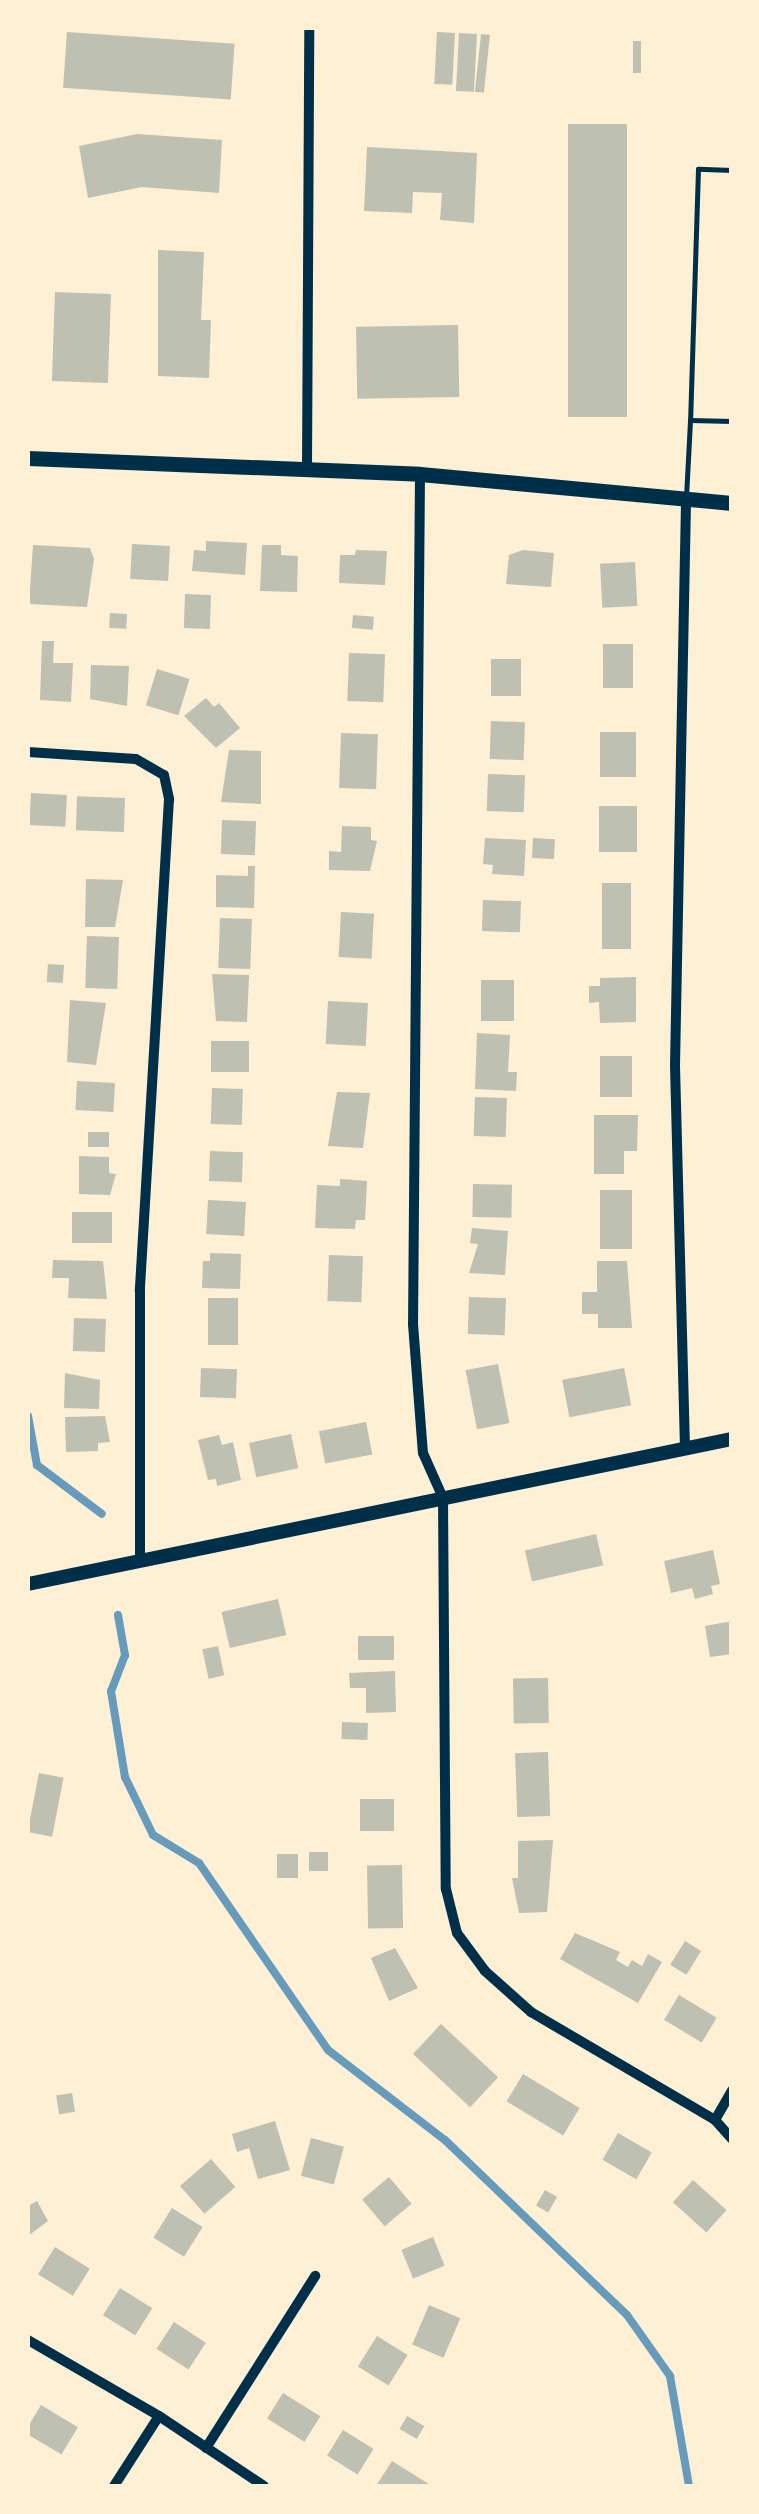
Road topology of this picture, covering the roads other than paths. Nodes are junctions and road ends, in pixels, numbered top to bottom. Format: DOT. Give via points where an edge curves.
graph roads {
  1 [pos="309,28"];
  2 [pos="732,170"];
  3 [pos="690,420"];
  4 [pos="732,421"];
  5 [pos="28,458"];
  6 [pos="307,467"];
  7 [pos="420,474"];
  8 [pos="686,500"];
  9 [pos="732,504"];
  10 [pos="28,752"];
  11 [pos="732,1439"];
  12 [pos="685,1448"];
  13 [pos="443,1498"];
  14 [pos="140,1561"];
  15 [pos="28,1584"];
  16 [pos="732,2091"];
  17 [pos="714,2120"];
  18 [pos="732,2139"];
  19 [pos="315,2276"];
  20 [pos="28,2340"];
  21 [pos="159,2416"];
  22 [pos="206,2448"];
  23 [pos="114,2486"];
  24 [pos="264,2486"];
  1 -- 6 [label="street"];
  2 -- 3 [label="lane" via="698,169"];
  3 -- 4 [label="lane"];
  3 -- 8 [label="lane"];
  5 -- 6 [label="main road"];
  6 -- 7 [label="main road"];
  7 -- 8 [label="main road"];
  7 -- 13 [label="street" via="413,1324 424,1453"];
  8 -- 9 [label="main road"];
  8 -- 12 [label="street" via="675,1065"];
  10 -- 14 [label="street" via="136,758 164,775 169,799 140,1291"];
  11 -- 12 [label="street"];
  12 -- 13 [label="street"];
  13 -- 14 [label="street"];
  13 -- 17 [label="street" via="446,1890 457,1933 485,1971 531,2012"];
  14 -- 15 [label="street"];
  16 -- 17 [label="street"];
  17 -- 18 [label="street"];
  19 -- 22 [label="street"];
  20 -- 21 [label="street"];
  21 -- 22 [label="street"];
  21 -- 23 [label="street"];
  22 -- 24 [label="street"];
}
